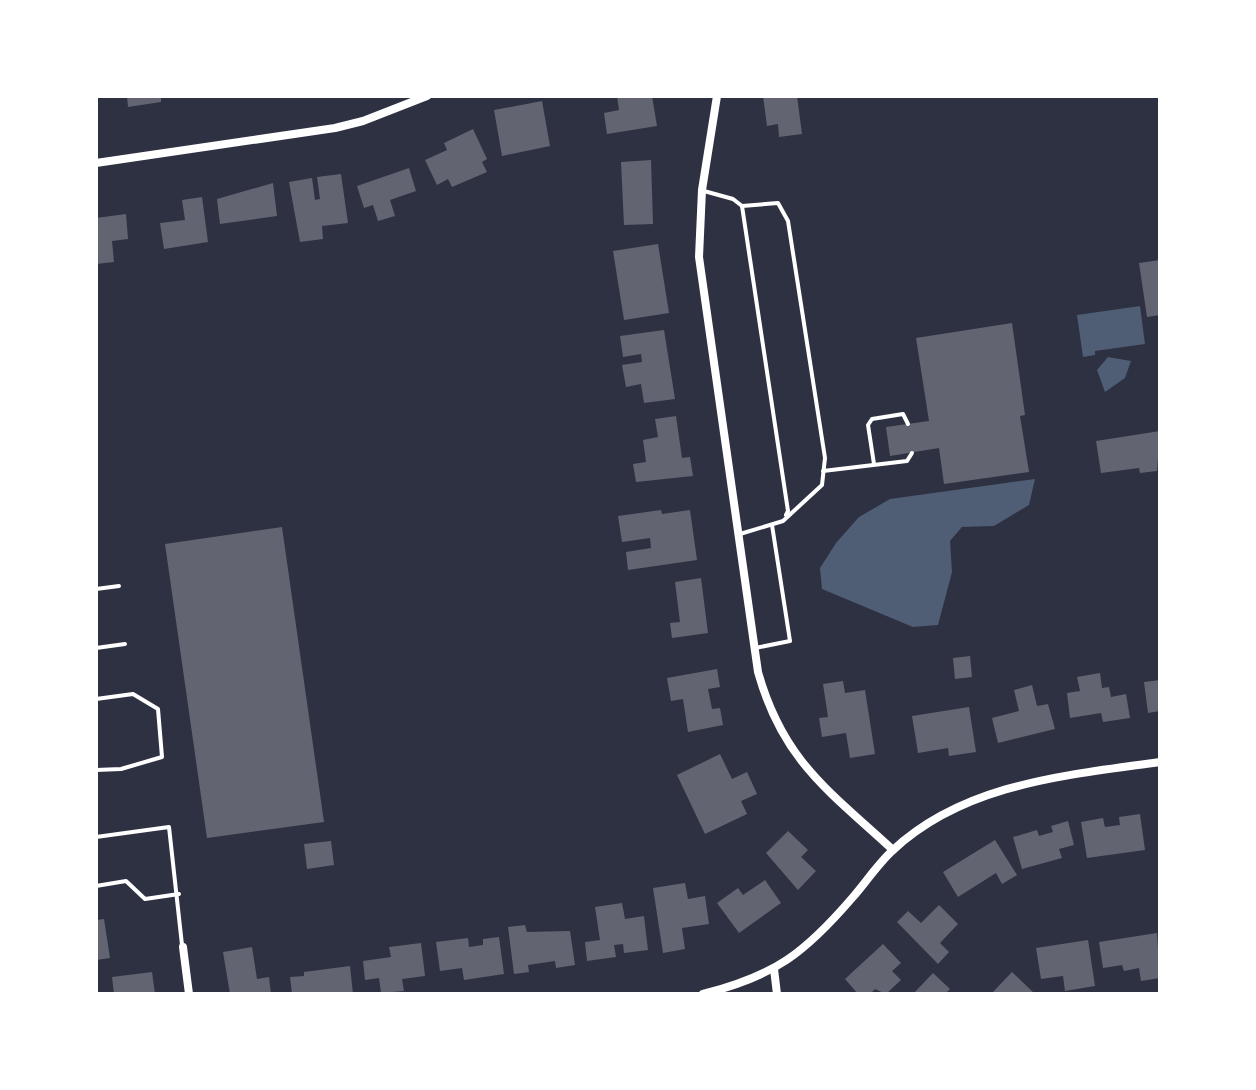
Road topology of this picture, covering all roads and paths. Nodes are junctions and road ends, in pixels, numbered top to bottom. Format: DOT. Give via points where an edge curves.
graph roads {
  1 [pos="427,96"];
  2 [pos="717,96"];
  3 [pos="96,163"];
  4 [pos="702,190"];
  5 [pos="742,206"];
  6 [pos="908,424"];
  7 [pos="912,453"];
  8 [pos="874,464"];
  9 [pos="823,471"];
  10 [pos="783,521"];
  11 [pos="772,525"];
  12 [pos="737,535"];
  13 [pos="119,586"];
  14 [pos="96,589"];
  15 [pos="125,644"];
  16 [pos="96,648"];
  17 [pos="753,649"];
  18 [pos="96,699"];
  19 [pos="1160,762"];
  20 [pos="96,770"];
  21 [pos="96,837"];
  22 [pos="893,850"];
  23 [pos="96,886"];
  24 [pos="179,894"];
  25 [pos="183,947"];
  26 [pos="774,969"];
  27 [pos="189,994"];
  28 [pos="703,994"];
  29 [pos="777,994"];
  1 -- 3 [label="street" via="335,128"];
  2 -- 4 [label="street"];
  4 -- 5 [label="lane"];
  4 -- 12 [label="street" via="700,268"];
  5 -- 9 [label="lane" via="778,203 788,221"];
  5 -- 10 [label="lane" via="788,511"];
  6 -- 8 [label="lane" via="903,414 872,419 868,425"];
  7 -- 8 [label="lane" via="907,461"];
  8 -- 9 [label="lane"];
  9 -- 10 [label="lane" via="822,485"];
  10 -- 11 [label="lane"];
  11 -- 12 [label="lane"];
  11 -- 17 [label="lane" via="790,641"];
  12 -- 17 [label="street"];
  13 -- 14 [label="lane"];
  15 -- 16 [label="lane"];
  17 -- 22 [label="street" via="764,693 793,751 816,781"];
  18 -- 20 [label="lane" via="133,694 158,709 162,757"];
  19 -- 22 [label="street" via="1016,785 959,809"];
  21 -- 24 [label="lane" via="169,827"];
  22 -- 26 [label="street" via="818,936"];
  23 -- 24 [label="lane" via="126,881 145,899"];
  24 -- 25 [label="lane"];
  25 -- 27 [label="street"];
  26 -- 28 [label="street"];
  26 -- 29 [label="street"];
}
